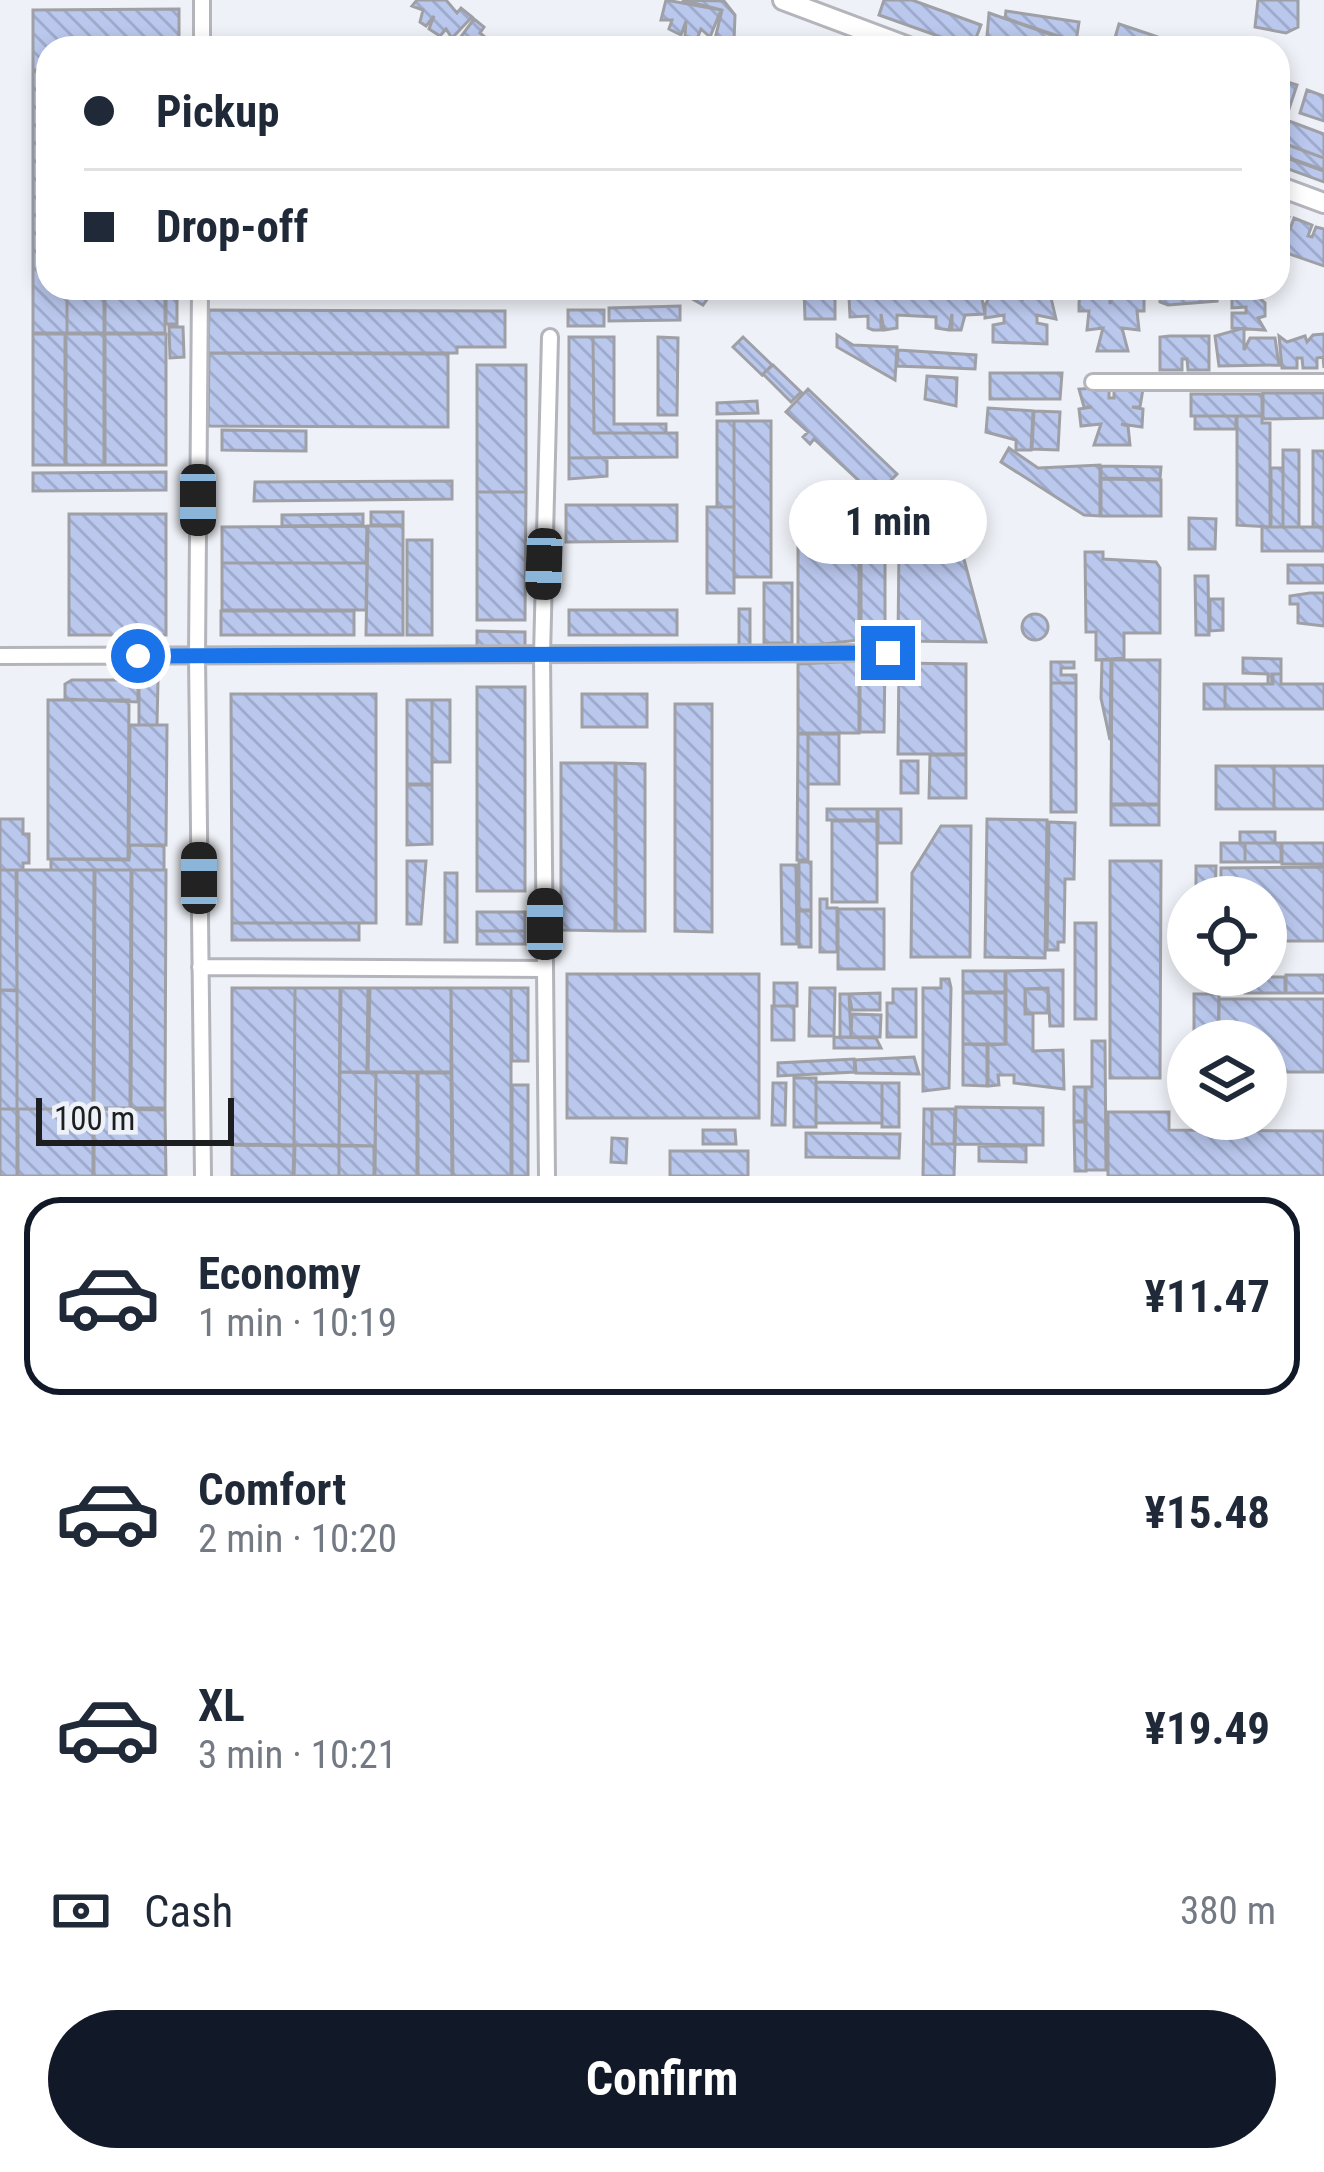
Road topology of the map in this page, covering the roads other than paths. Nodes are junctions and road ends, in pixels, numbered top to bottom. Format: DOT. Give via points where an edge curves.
graph roads {
  1 [pos="202,0"];
  2 [pos="783,0"];
  3 [pos="202,36"];
  4 [pos="879,36"];
  5 [pos="1290,190"];
  6 [pos="1324,203"];
  7 [pos="200,300"];
  8 [pos="550,337"];
  9 [pos="1093,382"];
  10 [pos="1324,382"];
  11 [pos="888,653"];
  12 [pos="542,655"];
  13 [pos="0,656"];
  14 [pos="197,656"];
  15 [pos="200,967"];
  16 [pos="545,968"];
  17 [pos="203,1176"];
  18 [pos="547,1176"];
  1 -- 3 [label="street"];
  2 -- 4 [label="street"];
  5 -- 6 [label="street"];
  7 -- 14 [label="street"];
  8 -- 12 [label="street"];
  9 -- 10 [label="street"];
  11 -- 12 [label="street"];
  12 -- 14 [label="street"];
  12 -- 16 [label="street"];
  13 -- 14 [label="street"];
  14 -- 15 [label="street"];
  15 -- 16 [label="street"];
  15 -- 17 [label="street"];
  16 -- 18 [label="street"];
}
